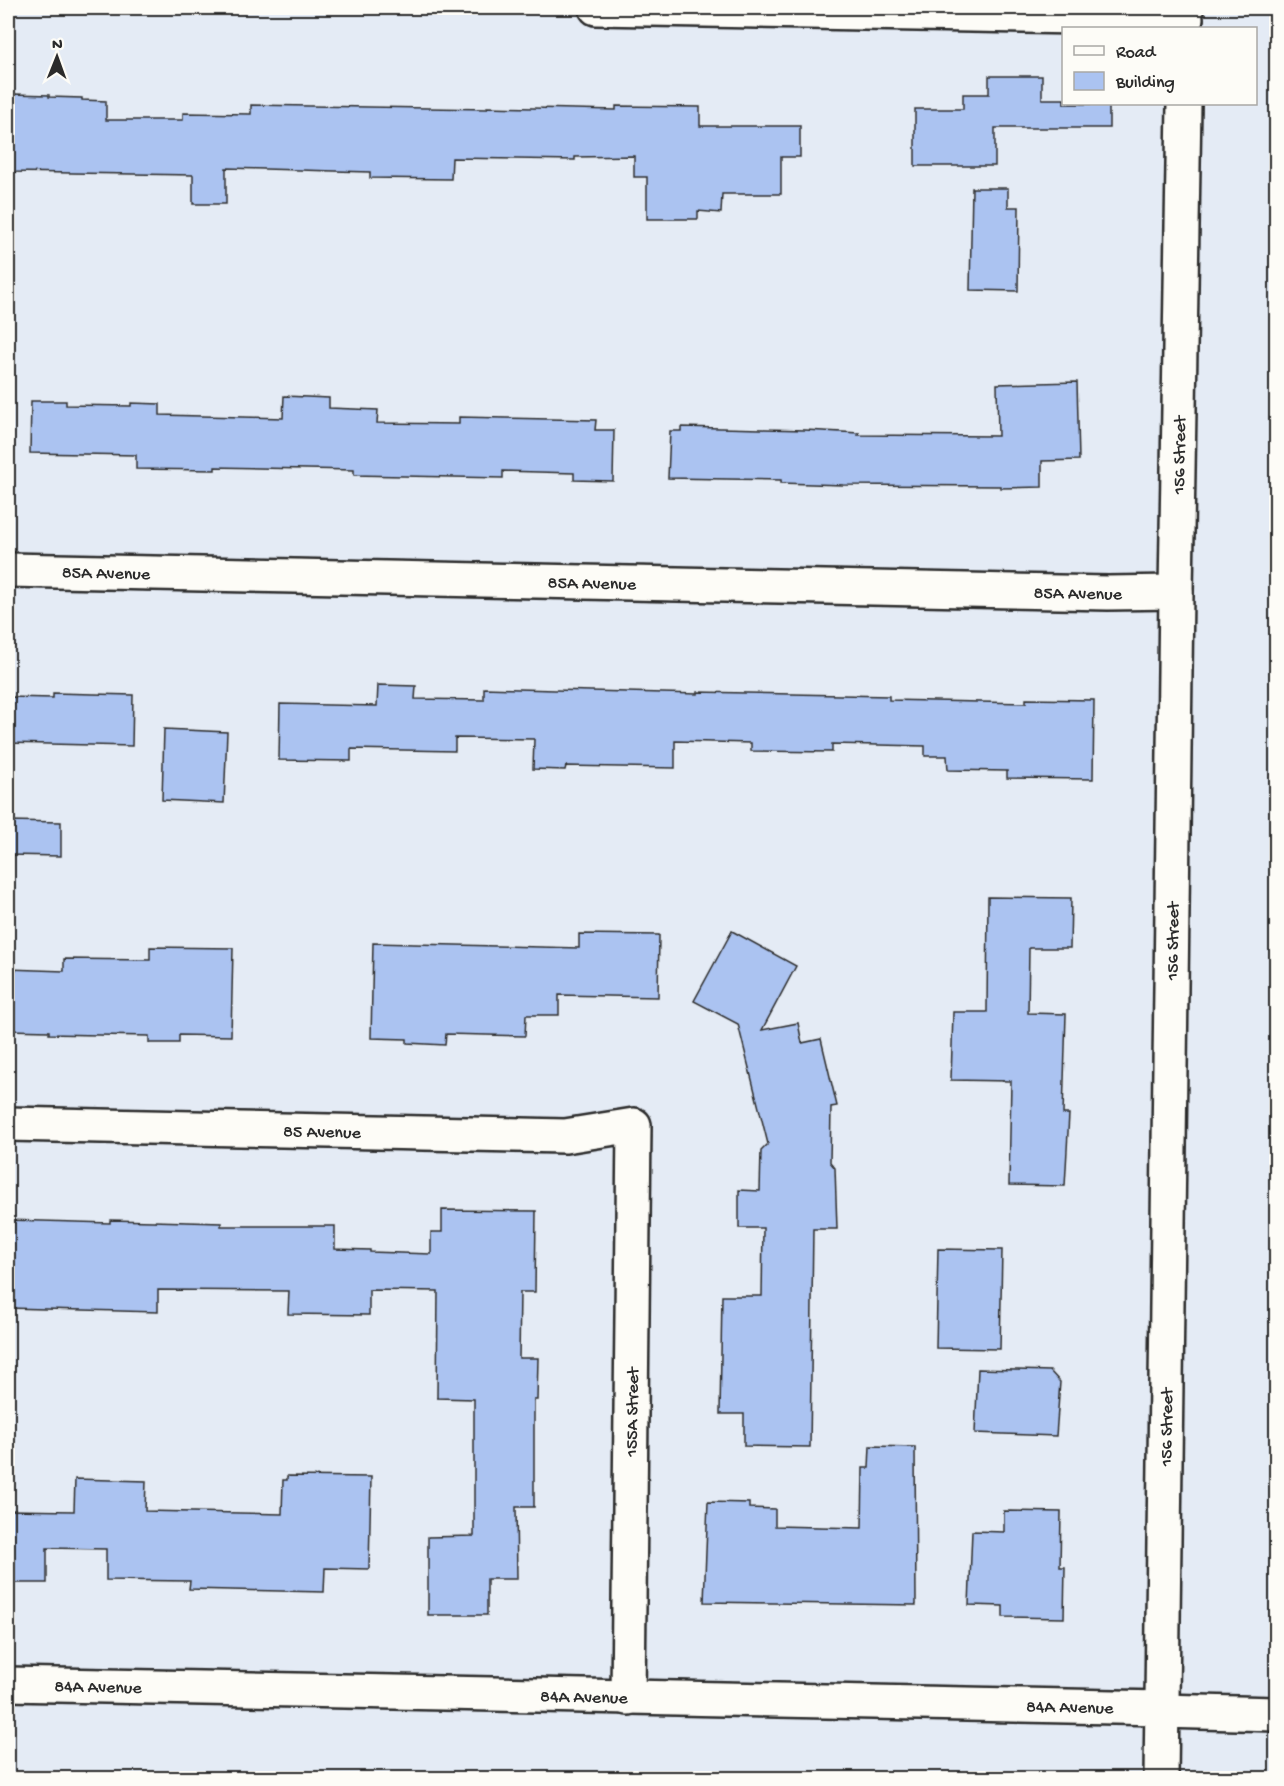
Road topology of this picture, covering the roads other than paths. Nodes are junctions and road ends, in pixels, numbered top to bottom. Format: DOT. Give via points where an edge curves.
graph roads {
  1 [pos="596,8"];
  2 [pos="1186,18"];
  3 [pos="1184,105"];
  4 [pos="8,570"];
  5 [pos="1176,592"];
  6 [pos="8,1124"];
  7 [pos="634,1125"];
  8 [pos="8,1684"];
  9 [pos="628,1698"];
  10 [pos="1161,1710"];
  11 [pos="1276,1714"];
  12 [pos="1161,1779"];
  1 -- 2 [label="street"];
  3 -- 5 [label="street, 156 Street"];
  4 -- 5 [label="street, 85A Avenue"];
  5 -- 10 [label="street, 156 Street"];
  6 -- 7 [label="street, 85 Avenue" via="565,1136"];
  7 -- 9 [label="street, 155A Street"];
  8 -- 9 [label="street, 84A Avenue"];
  9 -- 10 [label="street, 84A Avenue"];
  10 -- 11 [label="street, 84A Avenue"];
  10 -- 12 [label="street, 156 Street"];
}
